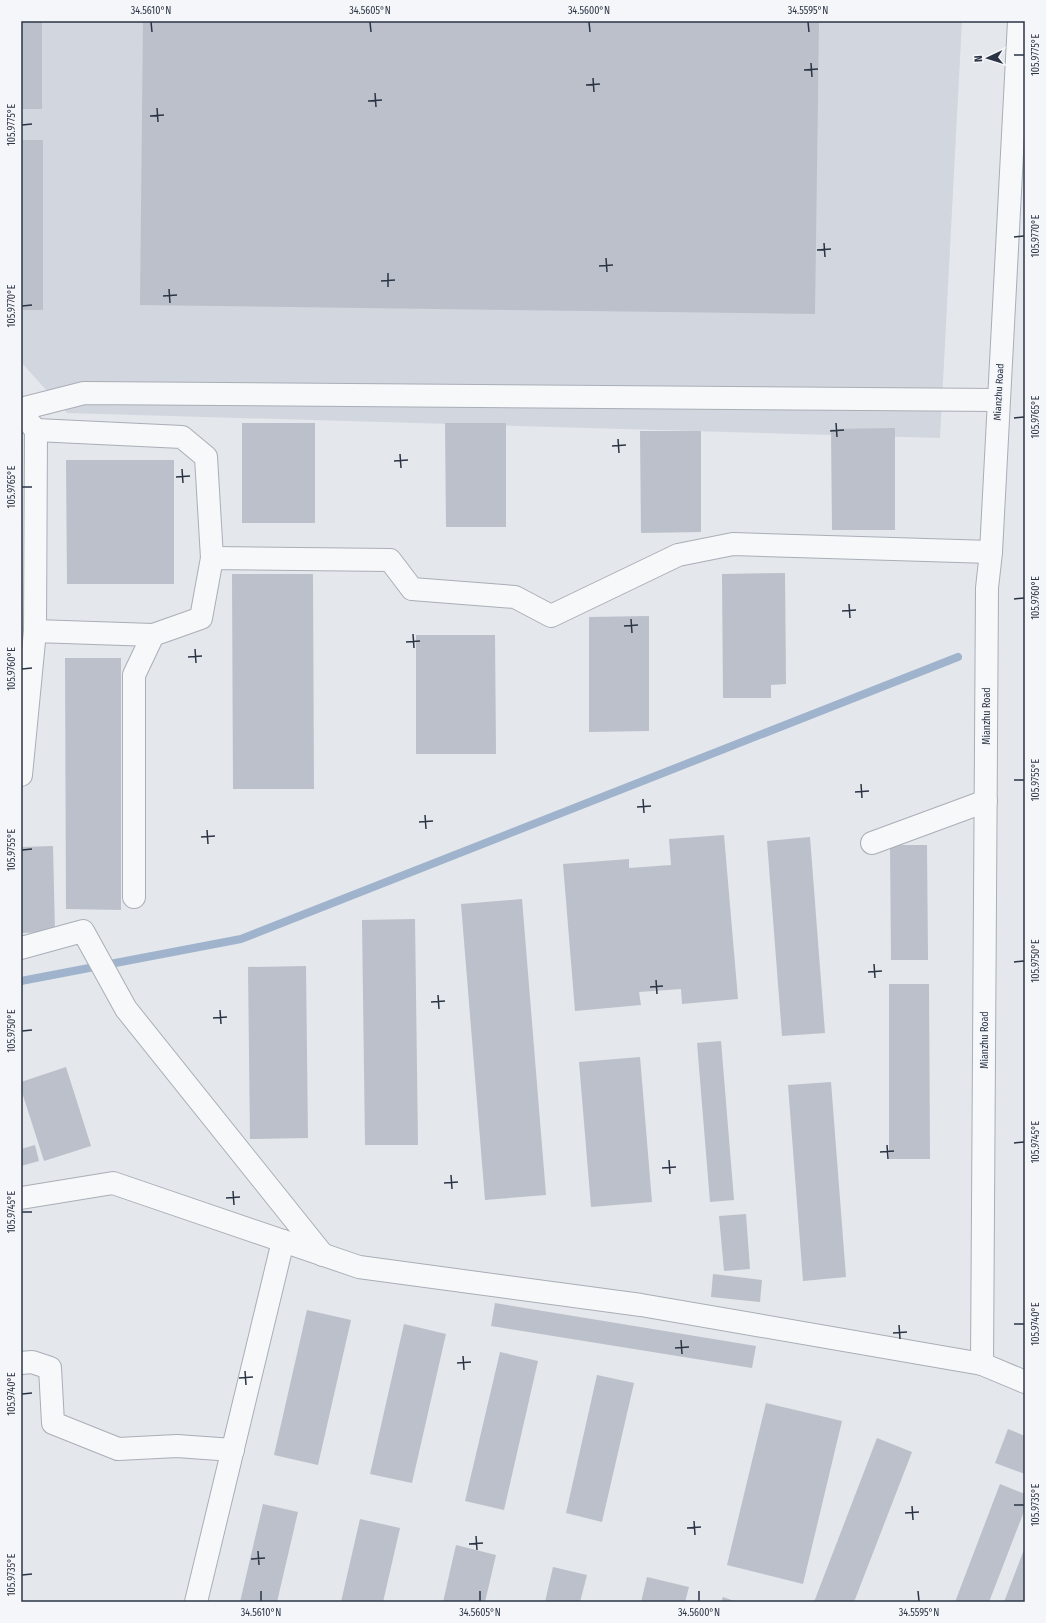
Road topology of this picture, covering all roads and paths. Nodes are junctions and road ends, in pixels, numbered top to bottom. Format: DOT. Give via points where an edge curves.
graph roads {
  1 [pos="1018,21"];
  2 [pos="998,400"];
  3 [pos="21,409"];
  4 [pos="21,413"];
  5 [pos="36,430"];
  6 [pos="991,552"];
  7 [pos="212,558"];
  8 [pos="35,631"];
  9 [pos="153,635"];
  10 [pos="21,775"];
  11 [pos="986,801"];
  12 [pos="872,843"];
  13 [pos="134,897"];
  14 [pos="21,948"];
  15 [pos="21,1198"];
  16 [pos="283,1241"];
  17 [pos="323,1255"];
  18 [pos="21,1363"];
  19 [pos="982,1364"];
  20 [pos="1025,1382"];
  21 [pos="233,1450"];
  22 [pos="196,1602"];
  1 -- 2 [label="street, Mianzhu Road"];
  2 -- 3 [label="street" via="84,393"];
  2 -- 6 [label="street, Mianzhu Road"];
  4 -- 5 [label="street"];
  5 -- 7 [label="street" via="182,437 206,457"];
  5 -- 8 [label="street"];
  6 -- 7 [label="street" via="733,544 678,555 551,616 515,598 412,589 390,560"];
  6 -- 11 [label="street, Mianzhu Road" via="987,588"];
  7 -- 9 [label="street" via="201,618"];
  8 -- 9 [label="street"];
  8 -- 10 [label="street"];
  9 -- 13 [label="street" via="134,675"];
  11 -- 12 [label="street"];
  11 -- 19 [label="street, Mianzhu Road"];
  14 -- 17 [label="street" via="82,931 126,1009"];
  15 -- 16 [label="street" via="113,1183"];
  16 -- 17 [label="street"];
  16 -- 21 [label="street"];
  17 -- 19 [label="street" via="359,1267 642,1305"];
  18 -- 21 [label="street" via="32,1362 50,1368 53,1423 118,1449 177,1446"];
  19 -- 20 [label="street"];
  21 -- 22 [label="street"];
}
